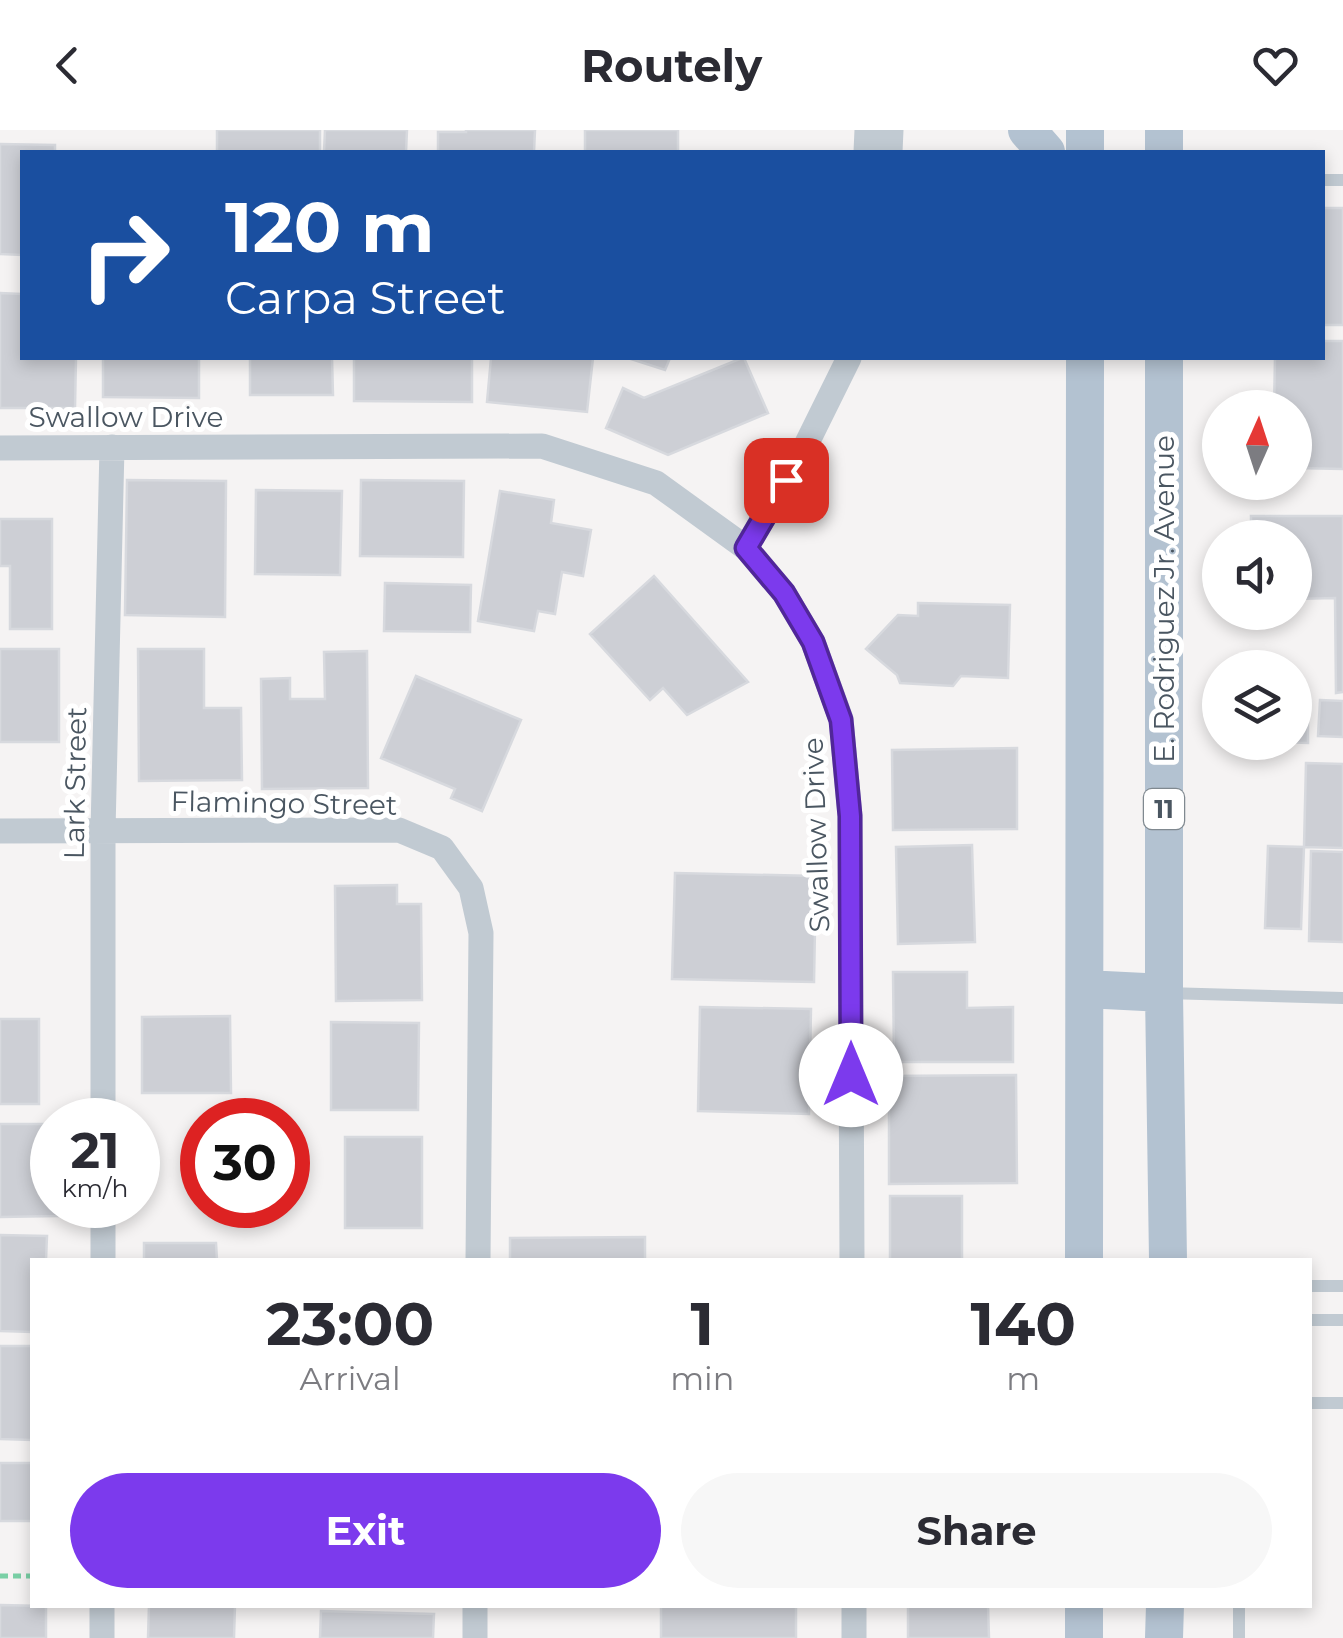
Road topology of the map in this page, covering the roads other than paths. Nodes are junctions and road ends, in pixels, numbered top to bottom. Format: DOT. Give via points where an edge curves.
graph roads {
  1 [pos="1026,130"];
  2 [pos="1044,150"];
  3 [pos="849,360"];
  4 [pos="1085,360"];
  5 [pos="1164,360"];
  6 [pos="112,447"];
  7 [pos="0,448"];
  8 [pos="746,548"];
  9 [pos="104,831"];
  10 [pos="0,832"];
  11 [pos="1085,990"];
  12 [pos="1164,993"];
  13 [pos="1343,998"];
  14 [pos="103,1098"];
  15 [pos="103,1228"];
  16 [pos="103,1258"];
  17 [pos="478,1258"];
  18 [pos="852,1258"];
  19 [pos="1084,1258"];
  20 [pos="1168,1258"];
  21 [pos="1312,1286"];
  22 [pos="1343,1286"];
  23 [pos="1312,1320"];
  24 [pos="1343,1320"];
  25 [pos="1312,1402"];
  26 [pos="1343,1403"];
  27 [pos="102,1608"];
  28 [pos="475,1608"];
  29 [pos="854,1608"];
  30 [pos="1084,1608"];
  31 [pos="1164,1608"];
  32 [pos="1240,1608"];
  33 [pos="102,1638"];
  34 [pos="475,1638"];
  35 [pos="854,1638"];
  36 [pos="1084,1638"];
  37 [pos="1164,1638"];
  38 [pos="1240,1638"];
  1 -- 2 [label="main road"];
  3 -- 8 [label="street"];
  4 -- 11 [label="main road"];
  5 -- 12 [label="main road, E. Rodriguez Jr. Avenue / 11"];
  6 -- 7 [label="street, Swallow Drive"];
  6 -- 8 [label="street, Swallow Drive" via="542,446 656,482"];
  6 -- 9 [label="street, Lark Street"];
  8 -- 18 [label="street, Swallow Drive" via="813,642 841,720 850,816"];
  9 -- 10 [label="street, Flamingo Street"];
  9 -- 14 [label="street, Lark Street"];
  9 -- 17 [label="street, Flamingo Street" via="400,830 442,848 471,888 481,933"];
  11 -- 12 [label="main road"];
  11 -- 19 [label="main road"];
  12 -- 13 [label="lane"];
  12 -- 20 [label="main road, E. Rodriguez Jr. Avenue / 11"];
  15 -- 16 [label="street"];
  21 -- 22 [label="lane"];
  23 -- 24 [label="lane"];
  25 -- 26 [label="lane"];
  27 -- 33 [label="street"];
  28 -- 34 [label="street"];
  29 -- 35 [label="street"];
  30 -- 36 [label="main road"];
  31 -- 37 [label="main road"];
  32 -- 38 [label="lane"];
}
